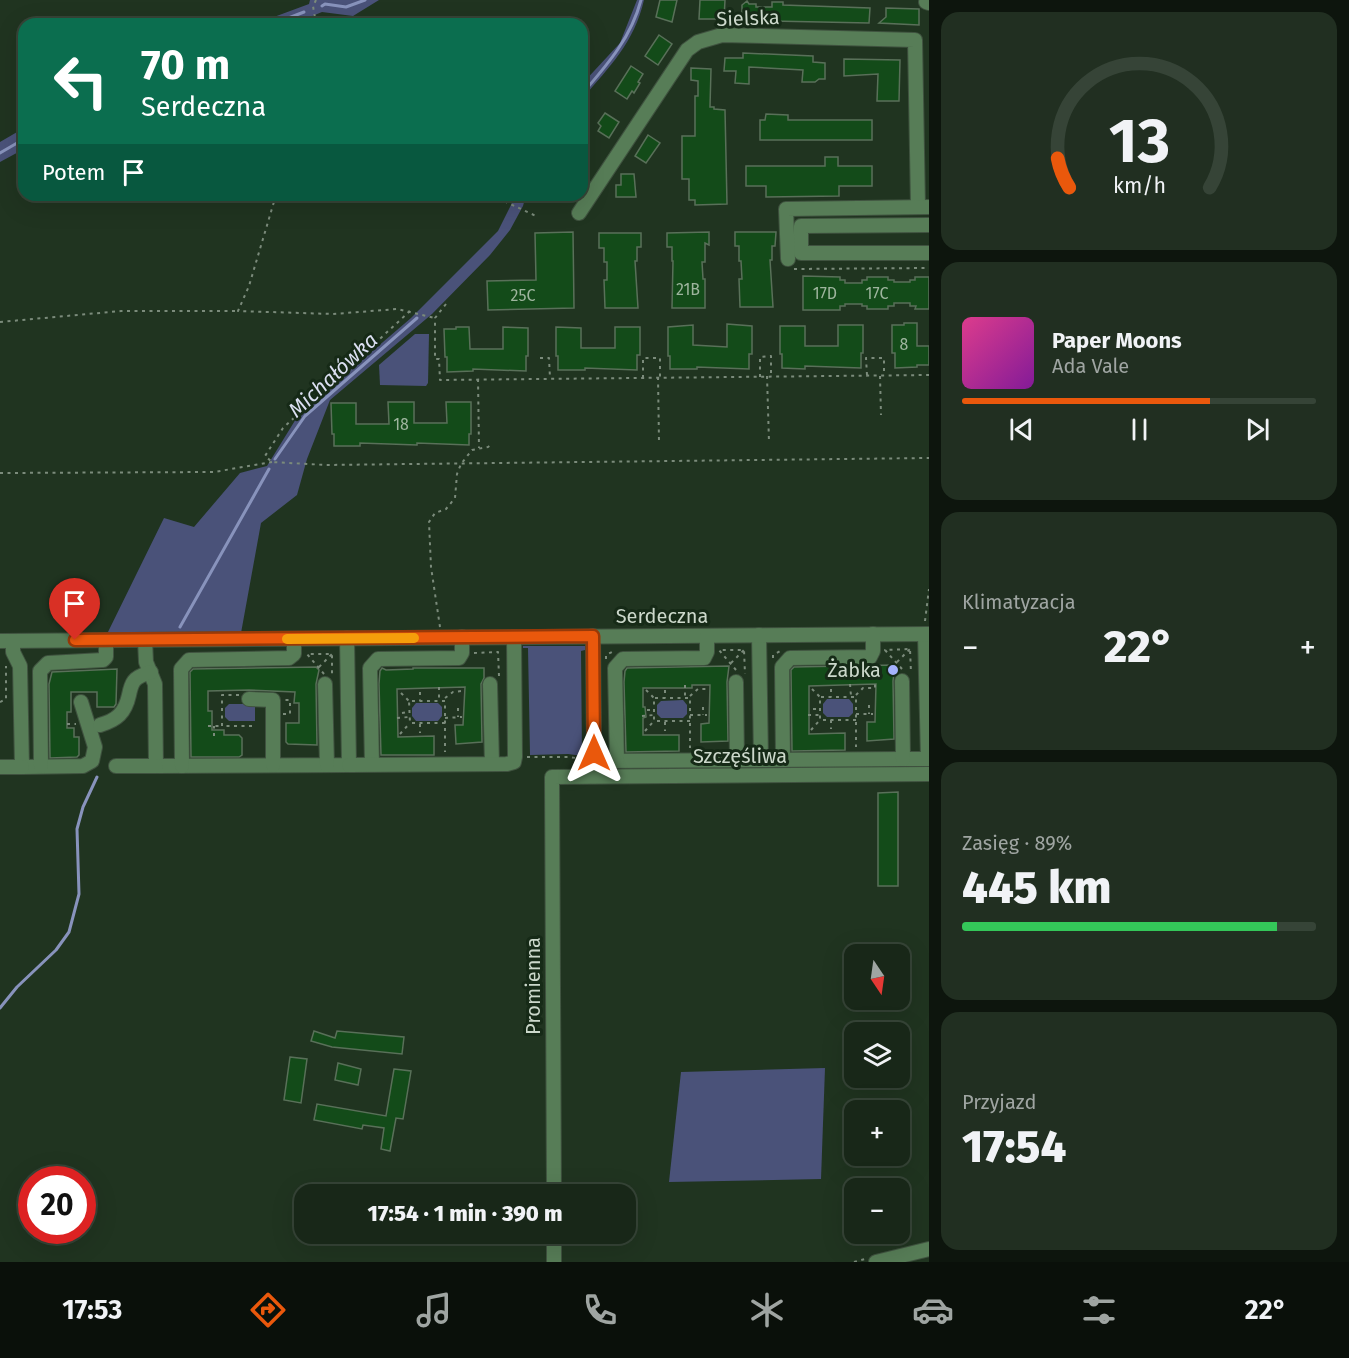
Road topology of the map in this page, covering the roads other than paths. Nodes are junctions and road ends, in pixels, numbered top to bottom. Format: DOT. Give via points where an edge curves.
graph roads {
  1 [pos="588,199"];
  2 [pos="587,201"];
  3 [pos="923,207"];
  4 [pos="579,213"];
  5 [pos="929,225"];
  6 [pos="929,253"];
  7 [pos="790,264"];
  8 [pos="873,634"];
  9 [pos="927,634"];
  10 [pos="759,635"];
  11 [pos="593,636"];
  12 [pos="707,636"];
  13 [pos="514,637"];
  14 [pos="347,638"];
  15 [pos="462,638"];
  16 [pos="294,639"];
  17 [pos="106,640"];
  18 [pos="145,640"];
  19 [pos="6,641"];
  20 [pos="151,672"];
  21 [pos="495,680"];
  22 [pos="902,681"];
  23 [pos="736,682"];
  24 [pos="325,684"];
  25 [pos="246,697"];
  26 [pos="81,702"];
  27 [pos="100,725"];
  28 [pos="903,759"];
  29 [pos="929,759"];
  30 [pos="737,760"];
  31 [pos="761,760"];
  32 [pos="783,760"];
  33 [pos="617,761"];
  34 [pos="492,764"];
  35 [pos="273,765"];
  36 [pos="327,765"];
  37 [pos="349,765"];
  38 [pos="372,765"];
  39 [pos="41,766"];
  40 [pos="116,766"];
  41 [pos="156,766"];
  42 [pos="182,766"];
  43 [pos="0,767"];
  44 [pos="22,767"];
  45 [pos="929,774"];
  46 [pos="552,777"];
  47 [pos="554,1184"];
  48 [pos="554,1244"];
  49 [pos="929,1248"];
  50 [pos="554,1262"];
  51 [pos="876,1262"];
  1 -- 3 [label="street, Sielska" via="687,50 722,34 915,40"];
  2 -- 4 [label="street, Sielska"];
  3 -- 7 [label="street" via="786,209"];
  5 -- 6 [label="street" via="801,226 801,253"];
  8 -- 9 [label="street, Serdeczna"];
  8 -- 10 [label="street, Serdeczna"];
  8 -- 32 [label="street" via="870,657 790,658 782,667"];
  9 -- 29 [label="street"];
  10 -- 12 [label="street, Serdeczna"];
  10 -- 31 [label="street"];
  11 -- 12 [label="street, Serdeczna"];
  11 -- 13 [label="street, Serdeczna"];
  11 -- 33 [label="street" via="594,753 600,761"];
  12 -- 33 [label="street" via="706,654 702,658 623,659 615,668"];
  13 -- 15 [label="street, Serdeczna"];
  13 -- 34 [label="street" via="515,758 510,763"];
  14 -- 15 [label="street, Serdeczna"];
  14 -- 16 [label="street, Serdeczna"];
  14 -- 37 [label="street"];
  15 -- 38 [label="street" via="462,653 457,658 378,660 370,668"];
  16 -- 18 [label="street, Serdeczna"];
  16 -- 42 [label="street" via="294,654 289,658 189,660 181,669"];
  17 -- 18 [label="street, Serdeczna"];
  17 -- 19 [label="street, Serdeczna"];
  17 -- 39 [label="street" via="103,660 48,663 40,671"];
  18 -- 20 [label="street"];
  19 -- 44 [label="street" via="19,664"];
  20 -- 27 [label="street" via="133,681 121,715"];
  20 -- 41 [label="street" via="155,684"];
  21 -- 34 [label="street"];
  22 -- 28 [label="street"];
  23 -- 30 [label="street"];
  24 -- 36 [label="street"];
  25 -- 35 [label="street" via="273,700"];
  26 -- 39 [label="street" via="95,747 92,761 83,766"];
  28 -- 29 [label="street"];
  28 -- 32 [label="street"];
  30 -- 31 [label="street"];
  30 -- 33 [label="street"];
  31 -- 32 [label="street"];
  34 -- 38 [label="street"];
  35 -- 36 [label="street"];
  35 -- 42 [label="street"];
  36 -- 37 [label="street"];
  37 -- 38 [label="street"];
  39 -- 44 [label="street"];
  40 -- 41 [label="street"];
  41 -- 42 [label="street"];
  43 -- 44 [label="street"];
  45 -- 46 [label="street, Szczęśliwa"];
  46 -- 47 [label="street, Promienna"];
  48 -- 50 [label="street"];
  49 -- 51 [label="street"];
}
